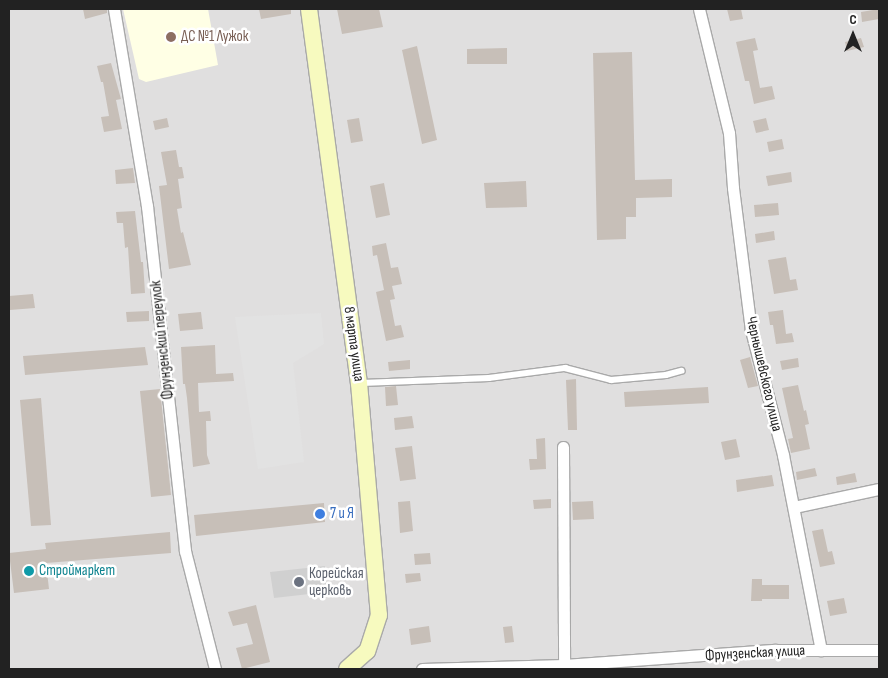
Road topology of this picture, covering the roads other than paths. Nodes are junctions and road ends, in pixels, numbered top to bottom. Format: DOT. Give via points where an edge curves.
graph roads {
  1 [pos="114,9"];
  2 [pos="309,9"];
  3 [pos="699,9"];
  4 [pos="681,371"];
  5 [pos="360,383"];
  6 [pos="563,447"];
  7 [pos="879,488"];
  8 [pos="794,508"];
  9 [pos="821,650"];
  10 [pos="879,650"];
  11 [pos="564,665"];
  12 [pos="215,669"];
  13 [pos="347,669"];
  14 [pos="422,669"];
  1 -- 12 [label="street, Фрунзенский переулок" via="147,206 185,551"];
  2 -- 5 [label="street, 8 марта улица"];
  3 -- 8 [label="street, Чернышевского улица" via="729,133 751,330"];
  4 -- 5 [label="lane" via="611,380 565,368 489,378"];
  5 -- 13 [label="street, 8 марта улица" via="379,615 368,651"];
  6 -- 11 [label="street"];
  7 -- 8 [label="street"];
  8 -- 9 [label="street, Чернышевского улица"];
  9 -- 10 [label="street, Фрунзенская улица"];
  9 -- 11 [label="street, Фрунзенская улица" via="775,650"];
  11 -- 14 [label="street, Фрунзенская улица"];
}
